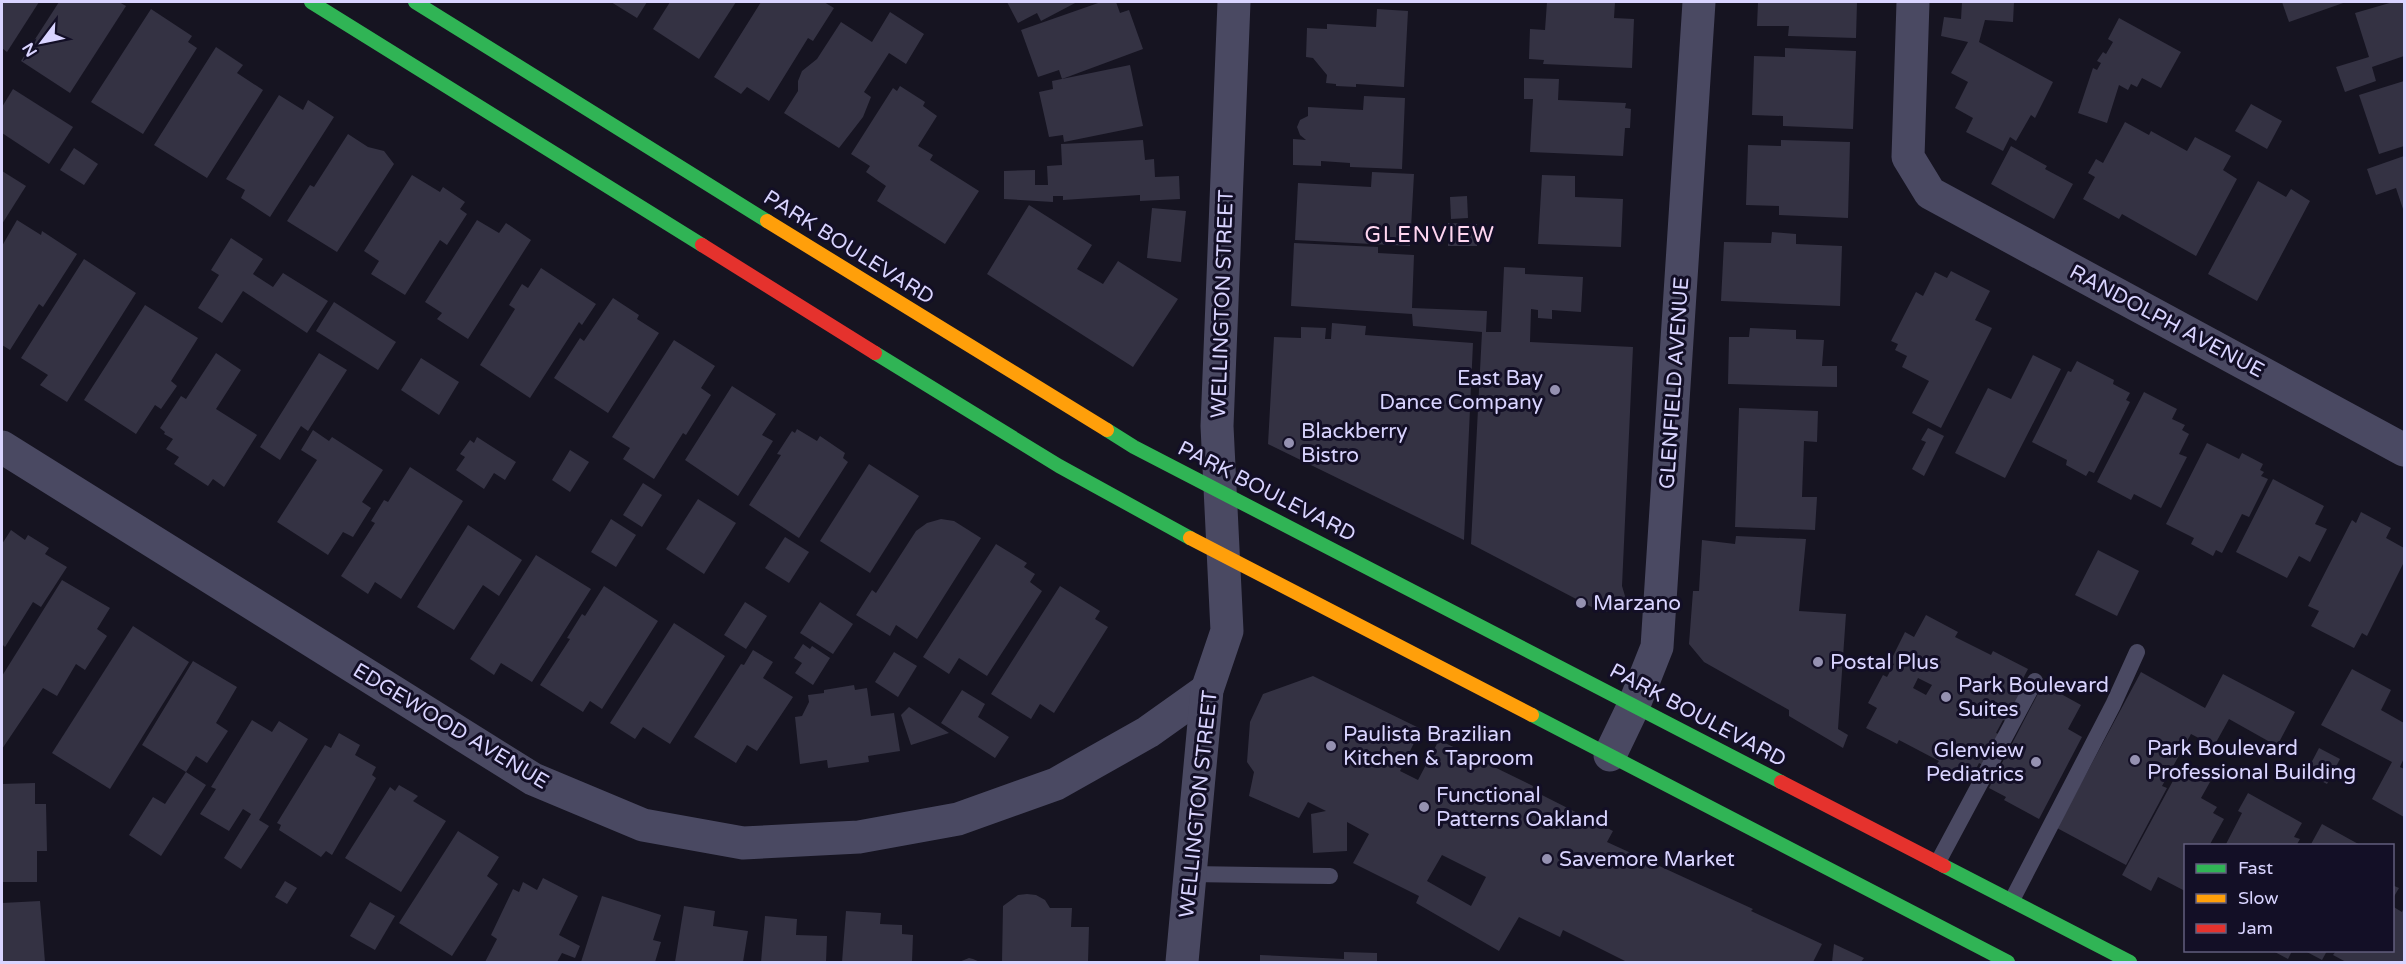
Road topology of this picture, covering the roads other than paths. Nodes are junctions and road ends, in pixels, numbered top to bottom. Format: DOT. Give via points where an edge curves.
graph roads {
  1 [pos="311,2"];
  2 [pos="415,2"];
  3 [pos="1234,2"];
  4 [pos="1699,2"];
  5 [pos="1913,2"];
  6 [pos="2,447"];
  7 [pos="2404,450"];
  8 [pos="1221,491"];
  9 [pos="1225,558"];
  10 [pos="2137,652"];
  11 [pos="2036,681"];
  12 [pos="1207,690"];
  13 [pos="1634,705"];
  14 [pos="1610,755"];
  15 [pos="1938,862"];
  16 [pos="1190,874"];
  17 [pos="1330,876"];
  18 [pos="2012,900"];
  19 [pos="1182,963"];
  20 [pos="2008,963"];
  21 [pos="2130,963"];
  1 -- 9 [label="main road" via="1059,466"];
  2 -- 8 [label="main road, PARK BOULEVARD" via="995,363 1134,447"];
  3 -- 8 [label="street, WELLINGTON STREET" via="1217,426"];
  4 -- 13 [label="street, GLENFIELD AVENUE" via="1657,647"];
  5 -- 7 [label="street, RANDOLPH AVENUE" via="1908,157 1930,193"];
  6 -- 12 [label="street, EDGEWOOD AVENUE" via="533,779 643,825 743,843 860,837 958,819 1056,784 1148,732"];
  8 -- 9 [label="street, WELLINGTON STREET"];
  8 -- 13 [label="main road, PARK BOULEVARD"];
  9 -- 12 [label="street, WELLINGTON STREET" via="1227,631"];
  9 -- 14 [label="main road"];
  10 -- 18 [label="lane"];
  11 -- 15 [label="lane"];
  12 -- 16 [label="street, WELLINGTON STREET"];
  13 -- 14 [label="street, GLENFIELD AVENUE"];
  13 -- 15 [label="main road, PARK BOULEVARD"];
  14 -- 20 [label="main road"];
  15 -- 18 [label="main road, PARK BOULEVARD"];
  16 -- 17 [label="lane"];
  16 -- 19 [label="street, WELLINGTON STREET"];
  18 -- 21 [label="main road, PARK BOULEVARD"];
}
